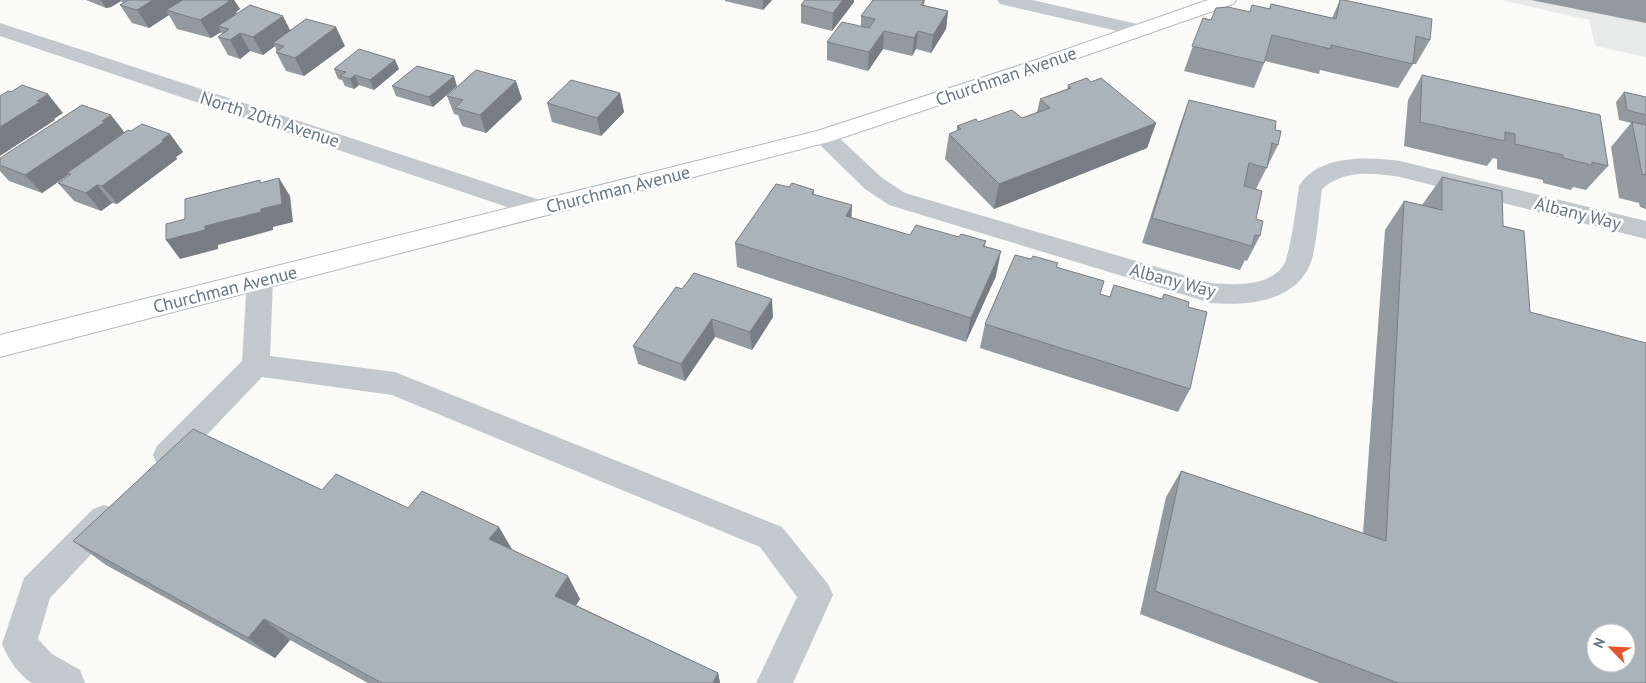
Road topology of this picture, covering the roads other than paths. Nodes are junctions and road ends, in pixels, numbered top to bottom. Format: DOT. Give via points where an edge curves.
graph roads {
  1 [pos="1007,0"];
  2 [pos="1226,0"];
  3 [pos="0,29"];
  4 [pos="1139,30"];
  5 [pos="824,136"];
  6 [pos="540,208"];
  7 [pos="1646,230"];
  8 [pos="260,280"];
  9 [pos="0,346"];
  10 [pos="256,365"];
  11 [pos="67,683"];
  12 [pos="774,683"];
  1 -- 4 [label="street"];
  2 -- 4 [label="main road, Churchman Avenue"];
  3 -- 6 [label="street, North 20th Avenue"];
  4 -- 5 [label="main road, Churchman Avenue"];
  5 -- 6 [label="main road, Churchman Avenue"];
  5 -- 7 [label="street, Albany Way" via="873,183 897,199 1211,293 1253,292 1288,277 1297,268 1311,186 1323,176 1352,167 1400,169"];
  6 -- 8 [label="main road, Churchman Avenue"];
  8 -- 9 [label="main road, Churchman Avenue"];
  8 -- 10 [label="street"];
  10 -- 11 [label="street" via="36,589 19,644 39,667"];
  10 -- 12 [label="street" via="395,384 771,538 816,595"];
}
